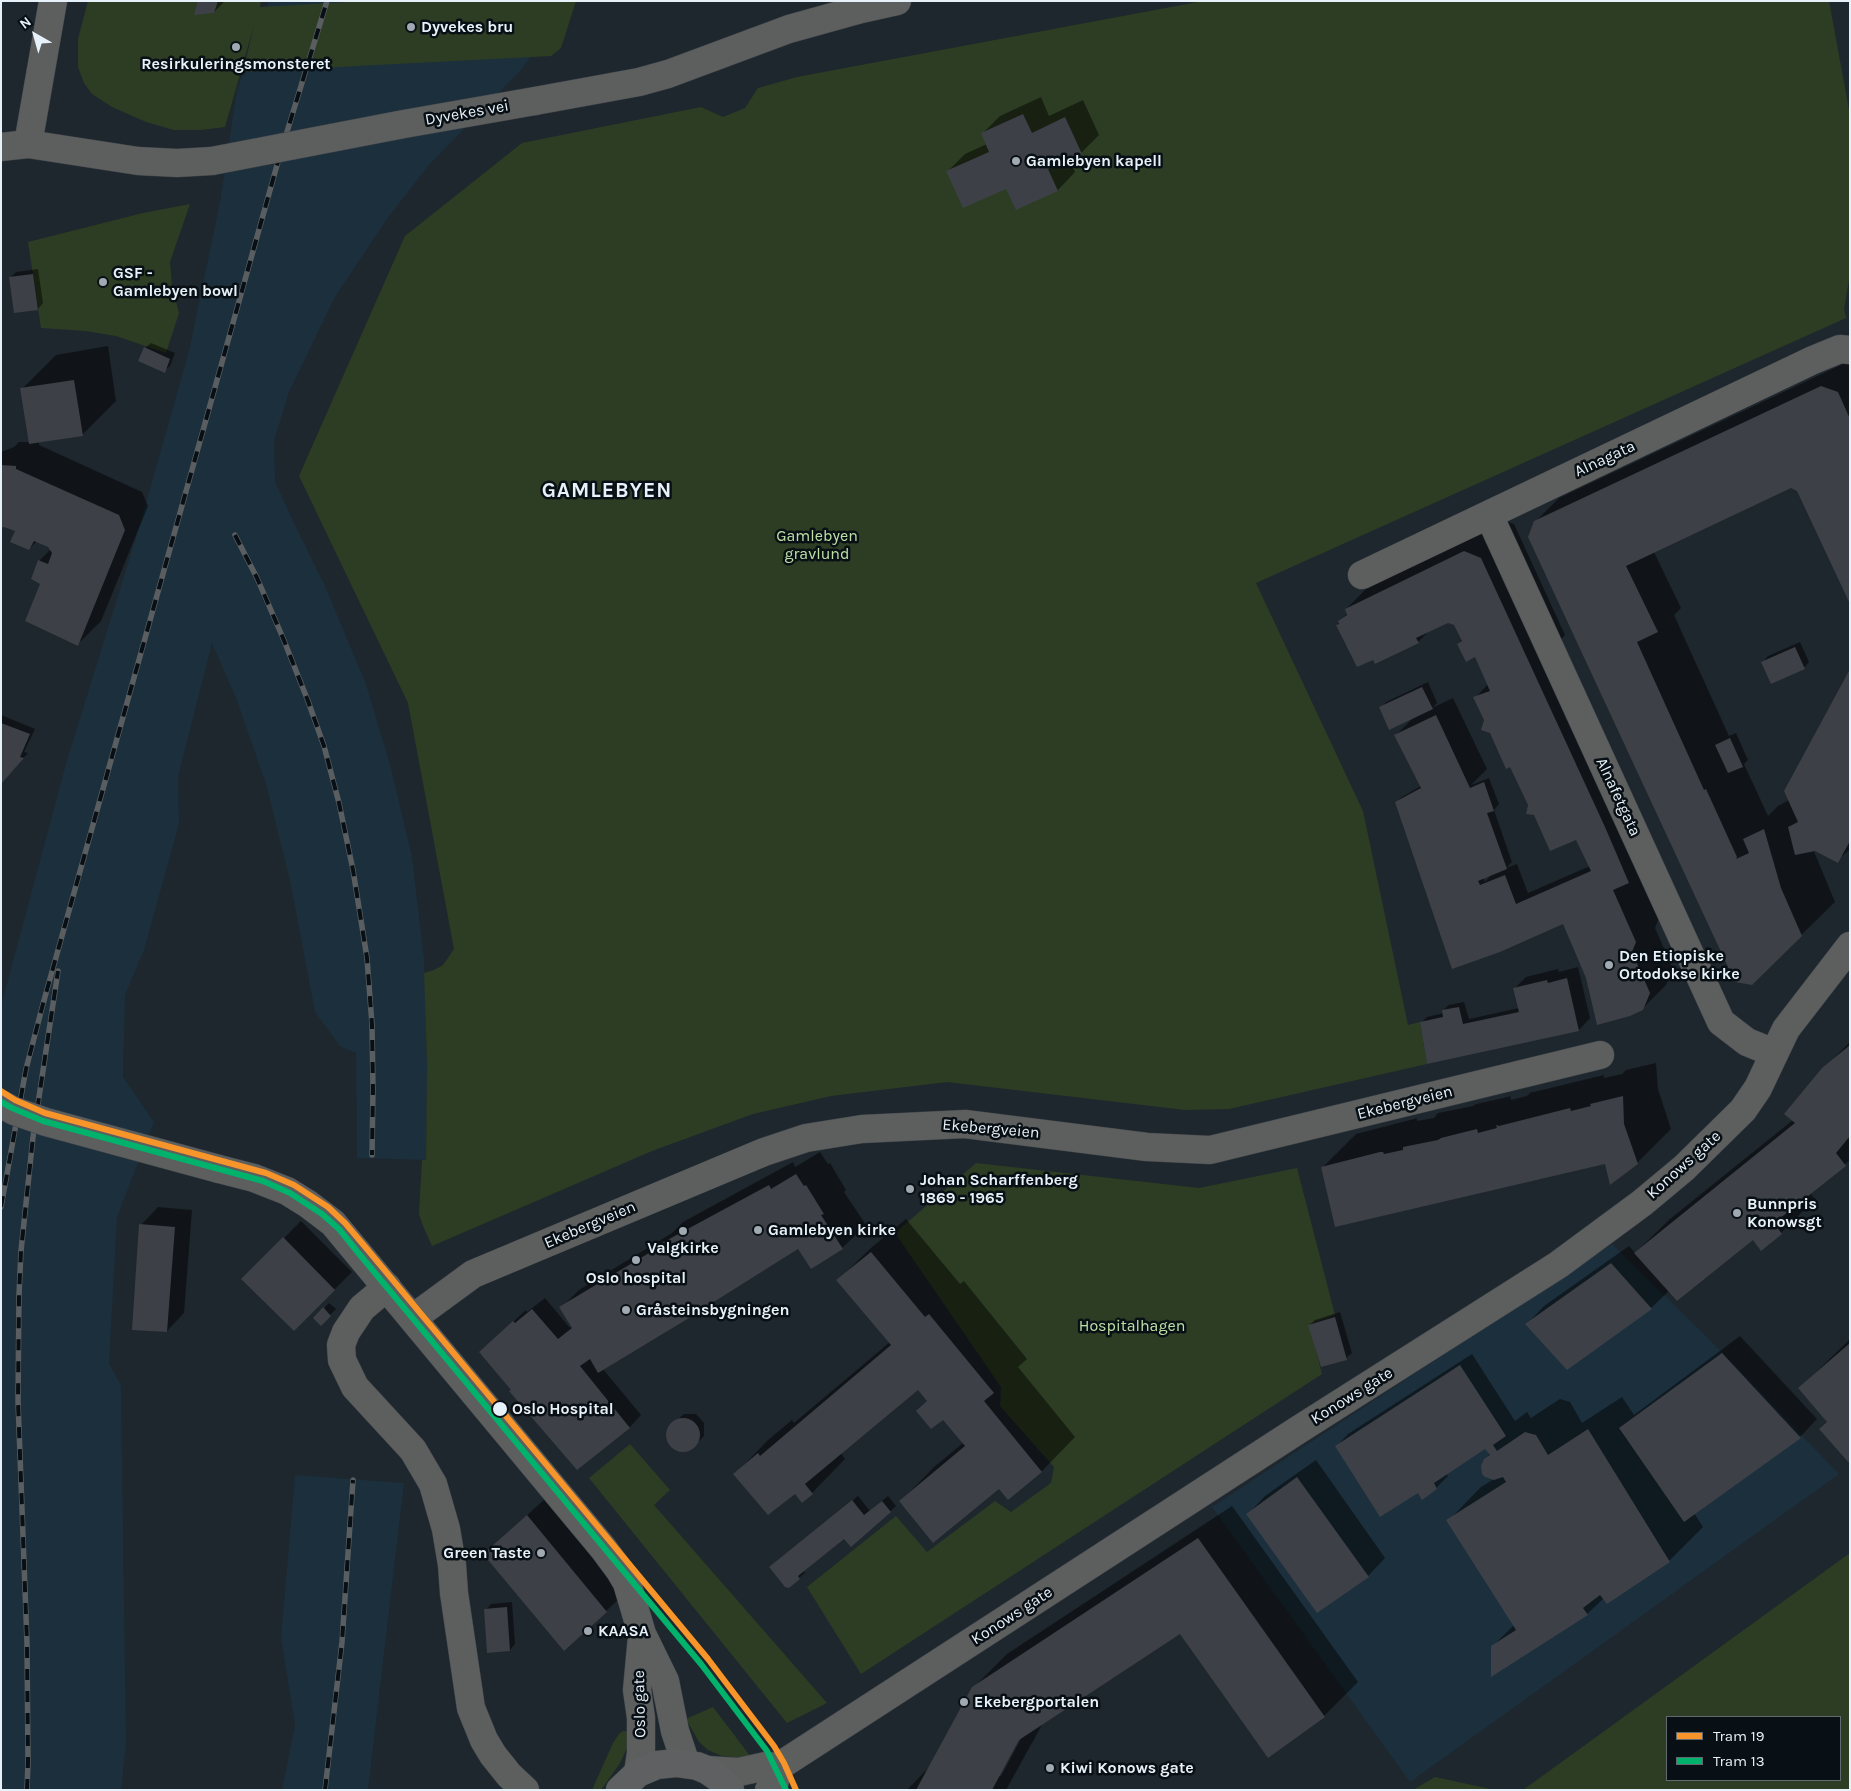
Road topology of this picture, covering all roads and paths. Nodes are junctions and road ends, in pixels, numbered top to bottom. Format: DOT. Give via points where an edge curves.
graph roads {
  1 [pos="53,1"];
  2 [pos="896,1"];
  3 [pos="14,146"];
  4 [pos="1850,350"];
  5 [pos="1489,515"];
  6 [pos="1362,575"];
  7 [pos="1848,952"];
  8 [pos="1774,1053"];
  9 [pos="1600,1055"];
  10 [pos="1,1104"];
  11 [pos="387,1287"];
  12 [pos="413,1318"];
  13 [pos="642,1634"];
  14 [pos="697,1767"];
  15 [pos="773,1778"];
  16 [pos="629,1781"];
  17 [pos="525,1790"];
  18 [pos="730,1790"];
  1 -- 3 [label="street" via="37,82"];
  2 -- 3 [label="street, Dyvekes vei, bridge" via="789,29 640,82 212,162 138,161"];
  4 -- 5 [label="street, Alnagata" via="1840,349 1814,360"];
  5 -- 6 [label="street, Alnagata"];
  5 -- 8 [label="street, Alnafetgata" via="1721,1022 1746,1042"];
  7 -- 8 [label="street, Konows gate" via="1786,1029"];
  8 -- 15 [label="street, Konows gate" via="1758,1088 1743,1110 1684,1168 1558,1265 1250,1461"];
  9 -- 12 [label="street, Ekebergveien" via="1210,1150 1147,1147 965,1124 862,1129 806,1138 764,1152 473,1274"];
  10 -- 11 [label="street, Oslo gate, bridge" via="46,1122 275,1186 308,1204 333,1223"];
  11 -- 12 [label="street, Oslo gate"];
  11 -- 17 [label="street" via="362,1308 346,1332 341,1345 342,1360 355,1387 413,1450 433,1484 452,1564 471,1708 493,1755"];
  12 -- 13 [label="street, Oslo gate" via="620,1571 634,1602"];
  13 -- 14 [label="street, Oslo gate" via="665,1681 675,1730"];
  13 -- 16 [label="street, Oslo gate" via="637,1690 641,1753"];
  14 -- 15 [label="street, Konows gate" via="734,1772 766,1766"];
  14 -- 16 [label="main road" via="666,1763"];
  14 -- 18 [label="main road" via="720,1779"];
}
